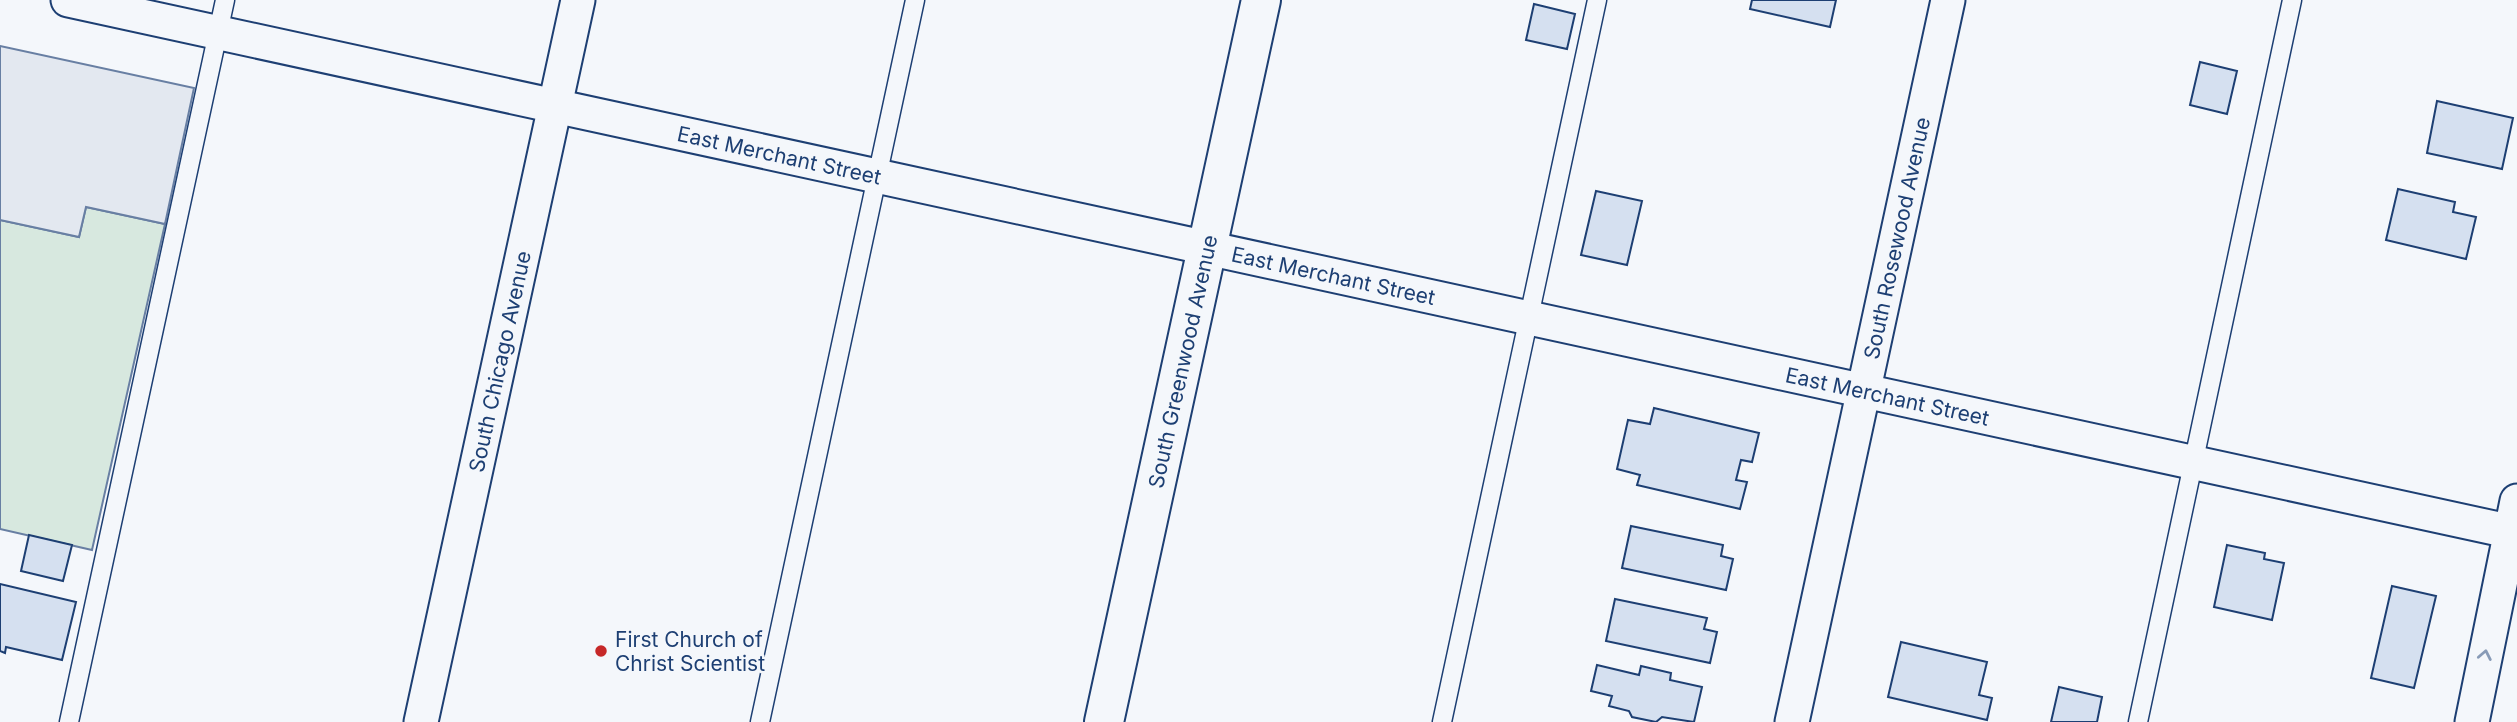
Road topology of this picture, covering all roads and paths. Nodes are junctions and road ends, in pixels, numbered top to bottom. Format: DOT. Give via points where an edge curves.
graph roads {
  1 [pos="68,0"];
  2 [pos="225,0"];
  3 [pos="578,0"];
  4 [pos="915,0"];
  5 [pos="1261,0"];
  6 [pos="1597,0"];
  7 [pos="1948,0"];
  8 [pos="2292,0"];
  9 [pos="218,33"];
  10 [pos="555,106"];
  11 [pos="877,176"];
  12 [pos="1206,247"];
  13 [pos="1528,318"];
  14 [pos="1864,391"];
  15 [pos="2193,463"];
  16 [pos="2515,522"];
  17 [pos="69,722"];
  18 [pos="421,722"];
  19 [pos="760,722"];
  20 [pos="1104,722"];
  21 [pos="1442,722"];
  22 [pos="1793,722"];
  23 [pos="2138,722"];
  24 [pos="2472,722"];
  1 -- 9 [label="street, East Merchant Street"];
  2 -- 9 [label="lane"];
  3 -- 10 [label="street, South Chicago Avenue"];
  4 -- 11 [label="lane"];
  5 -- 12 [label="street, South Greenwood Avenue"];
  6 -- 13 [label="lane"];
  7 -- 14 [label="street, South Rosewood Avenue"];
  8 -- 15 [label="lane"];
  9 -- 10 [label="street, East Merchant Street"];
  9 -- 17 [label="lane"];
  10 -- 11 [label="street, East Merchant Street"];
  10 -- 18 [label="street, South Chicago Avenue"];
  11 -- 12 [label="street, East Merchant Street"];
  11 -- 19 [label="lane"];
  12 -- 13 [label="street, East Merchant Street"];
  12 -- 20 [label="street, South Greenwood Avenue"];
  13 -- 14 [label="street, East Merchant Street"];
  13 -- 21 [label="lane"];
  14 -- 15 [label="street, East Merchant Street"];
  14 -- 22 [label="street, South Rosewood Avenue"];
  15 -- 16 [label="street, East Merchant Street"];
  15 -- 23 [label="lane"];
  24 -- 16 [label="street, one-way"];
}
